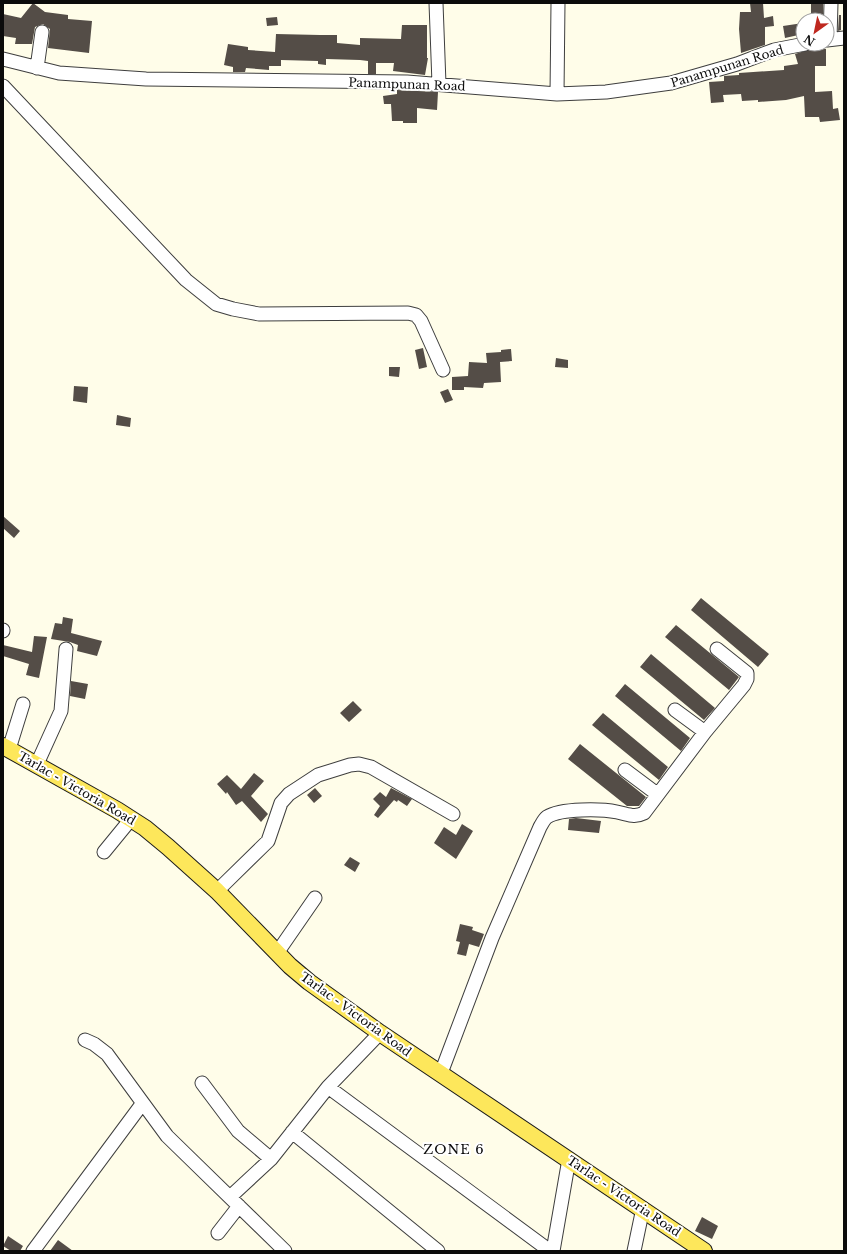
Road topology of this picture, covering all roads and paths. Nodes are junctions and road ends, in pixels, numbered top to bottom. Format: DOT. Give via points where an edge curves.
graph roads {
  1 [pos="436,3"];
  2 [pos="558,3"];
  3 [pos="42,32"];
  4 [pos="795,46"];
  5 [pos="3,59"];
  6 [pos="37,68"];
  7 [pos="439,84"];
  8 [pos="3,86"];
  9 [pos="557,94"];
  10 [pos="443,370"];
  11 [pos="717,648"];
  12 [pos="66,649"];
  13 [pos="23,704"];
  14 [pos="675,710"];
  15 [pos="705,732"];
  16 [pos="6,748"];
  17 [pos="37,764"];
  18 [pos="625,770"];
  19 [pos="657,794"];
  20 [pos="454,814"];
  21 [pos="131,819"];
  22 [pos="104,852"];
  23 [pos="217,891"];
  24 [pos="315,898"];
  25 [pos="277,952"];
  26 [pos="380,1033"];
  27 [pos="85,1040"];
  28 [pos="441,1073"];
  29 [pos="202,1083"];
  30 [pos="328,1087"];
  31 [pos="142,1104"];
  32 [pos="292,1132"];
  33 [pos="271,1159"];
  34 [pos="569,1159"];
  35 [pos="234,1201"];
  36 [pos="643,1208"];
  37 [pos="218,1233"];
  38 [pos="33,1251"];
  39 [pos="285,1251"];
  40 [pos="438,1251"];
  41 [pos="551,1251"];
  42 [pos="634,1251"];
  43 [pos="704,1251"];
  1 -- 7 [label="street"];
  2 -- 9 [label="street"];
  3 -- 6 [label="street"];
  4 -- 9 [label="street, Panampunan Road" via="774,50 671,84 606,92"];
  5 -- 6 [label="street, Panampunan Road"];
  6 -- 7 [label="street, Panampunan Road" via="59,73 146,79"];
  7 -- 9 [label="street, Panampunan Road"];
  8 -- 10 [label="street" via="186,280 216,304 259,314 416,314"];
  11 -- 15 [label="street" via="746,672 747,679"];
  12 -- 17 [label="street" via="61,711"];
  13 -- 16 [label="street"];
  14 -- 15 [label="street"];
  15 -- 19 [label="street"];
  16 -- 17 [label="main road, Tarlac - Victoria Road"];
  17 -- 21 [label="main road, Tarlac - Victoria Road"];
  18 -- 19 [label="street"];
  19 -- 28 [label="street" via="644,813 638,816 584,810 555,813 546,818 528,851 492,938"];
  20 -- 23 [label="street" via="372,767 350,765 318,775 289,794 281,803 268,841"];
  21 -- 22 [label="street"];
  21 -- 23 [label="main road, Tarlac - Victoria Road" via="168,847"];
  23 -- 25 [label="main road, Tarlac - Victoria Road"];
  24 -- 25 [label="street"];
  25 -- 26 [label="main road, Tarlac - Victoria Road" via="309,982"];
  26 -- 28 [label="main road, Tarlac - Victoria Road"];
  26 -- 30 [label="street"];
  27 -- 31 [label="street" via="107,1054"];
  28 -- 34 [label="main road, Tarlac - Victoria Road"];
  29 -- 33 [label="street" via="238,1131"];
  30 -- 32 [label="street"];
  30 -- 41 [label="street"];
  31 -- 35 [label="street" via="167,1136"];
  31 -- 38 [label="street"];
  32 -- 33 [label="street"];
  32 -- 40 [label="street"];
  33 -- 35 [label="street"];
  34 -- 36 [label="main road, Tarlac - Victoria Road"];
  34 -- 41 [label="street"];
  35 -- 37 [label="street"];
  35 -- 39 [label="street"];
  36 -- 42 [label="street"];
  36 -- 43 [label="main road, Tarlac - Victoria Road"];
}
